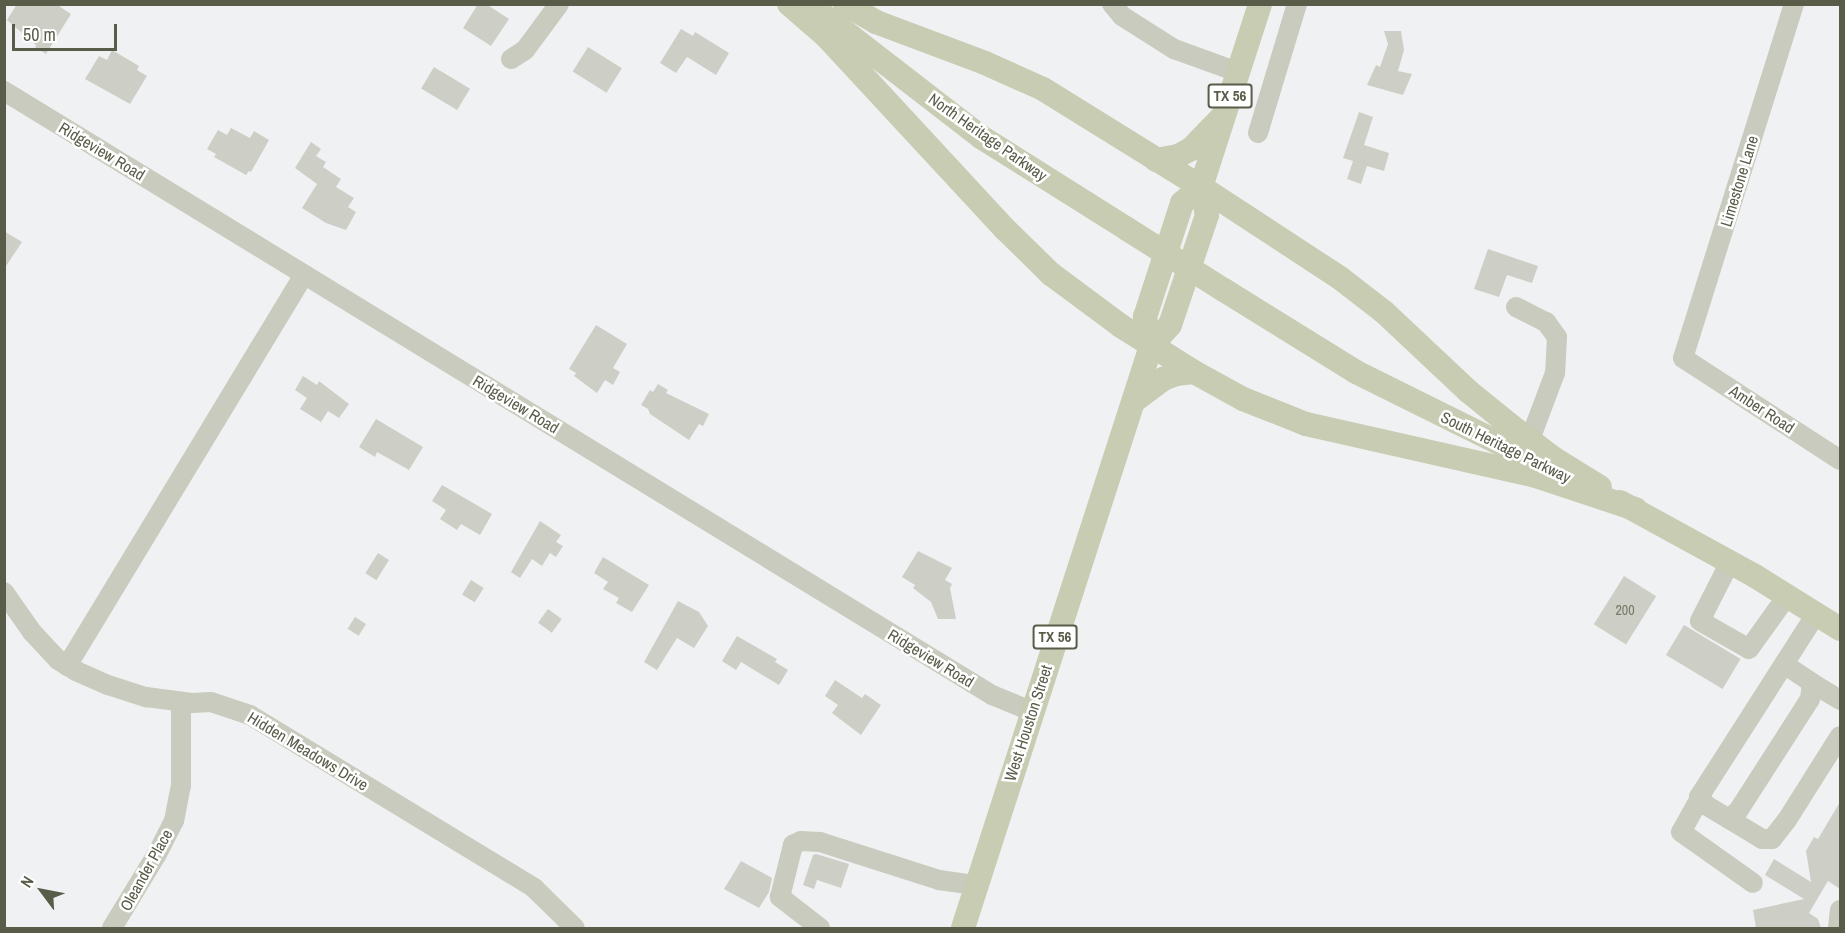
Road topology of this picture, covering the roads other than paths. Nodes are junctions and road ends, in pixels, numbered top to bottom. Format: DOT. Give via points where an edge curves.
graph roads {
  1 [pos="559,4"];
  2 [pos="789,4"];
  3 [pos="809,4"];
  4 [pos="845,4"];
  5 [pos="1112,4"];
  6 [pos="1260,4"];
  7 [pos="1297,4"];
  8 [pos="1794,4"];
  9 [pos="511,59"];
  10 [pos="1238,72"];
  11 [pos="4,91"];
  12 [pos="1224,114"];
  13 [pos="1258,133"];
  14 [pos="1156,160"];
  15 [pos="1201,187"];
  16 [pos="1175,259"];
  17 [pos="304,274"];
  18 [pos="1516,307"];
  19 [pos="1151,346"];
  20 [pos="1683,358"];
  21 [pos="1194,372"];
  22 [pos="1134,401"];
  23 [pos="1526,448"];
  24 [pos="1840,460"];
  25 [pos="1635,509"];
  26 [pos="1730,562"];
  27 [pos="4,592"];
  28 [pos="1787,596"];
  29 [pos="1816,614"];
  30 [pos="1840,629"];
  31 [pos="1784,664"];
  32 [pos="67,666"];
  33 [pos="1812,683"];
  34 [pos="1840,700"];
  35 [pos="181,702"];
  36 [pos="1031,711"];
  37 [pos="1840,736"];
  38 [pos="1700,798"];
  39 [pos="1729,819"];
  40 [pos="1753,883"];
  41 [pos="976,885"];
  42 [pos="1840,910"];
  43 [pos="569,926"];
  44 [pos="112,928"];
  45 [pos="820,928"];
  46 [pos="963,928"];
  47 [pos="1838,928"];
  1 -- 9 [label="street" via="525,50"];
  2 -- 19 [label="main road" via="826,37 1005,230 1051,274"];
  3 -- 16 [label="main road, North Heritage Parkway, bridge" via="981,137"];
  4 -- 14 [label="main road" via="876,22 1043,89"];
  5 -- 10 [label="street" via="1122,16 1174,49"];
  6 -- 10 [label="main road, West Houston Street / TX 56"];
  7 -- 13 [label="street"];
  8 -- 20 [label="street, Limestone Lane"];
  10 -- 12 [label="main road, West Houston Street / TX 56"];
  11 -- 17 [label="street, Ridgeview Road"];
  12 -- 14 [label="main road" via="1191,149"];
  12 -- 15 [label="main road, West Houston Street / TX 56"];
  14 -- 15 [label="main road"];
  15 -- 19 [label="main road, West Houston Street / TX 56" via="1207,215 1170,325"];
  15 -- 23 [label="main road" via="1340,278 1384,312"];
  16 -- 23 [label="main road, South Heritage Parkway, bridge" via="1356,372"];
  17 -- 32 [label="street"];
  17 -- 36 [label="street, Ridgeview Road" via="992,695"];
  18 -- 23 [label="street" via="1546,322 1557,337 1555,373"];
  19 -- 21 [label="main road"];
  19 -- 22 [label="main road, West Houston Street / TX 56"];
  20 -- 24 [label="street, Amber Road"];
  21 -- 22 [label="main road" via="1163,379"];
  21 -- 25 [label="main road" via="1244,399 1306,424 1533,475"];
  22 -- 36 [label="main road, West Houston Street / TX 56"];
  23 -- 25 [label="main road, South Heritage Parkway"];
  25 -- 26 [label="main road, South Heritage Parkway"];
  26 -- 28 [label="main road, South Heritage Parkway"];
  26 -- 28 [label="street" via="1700,621 1749,649"];
  27 -- 32 [label="street, Hidden Meadows Drive" via="32,632"];
  28 -- 29 [label="main road, South Heritage Parkway"];
  29 -- 30 [label="main road, South Heritage Parkway"];
  29 -- 31 [label="street"];
  31 -- 33 [label="street"];
  31 -- 38 [label="street"];
  32 -- 35 [label="street, Hidden Meadows Drive" via="146,697"];
  33 -- 34 [label="street"];
  33 -- 39 [label="street" via="1810,699"];
  35 -- 43 [label="street, Hidden Meadows Drive" via="211,702 250,715 534,888"];
  35 -- 44 [label="street, Oleander Place" via="182,777 174,821"];
  36 -- 41 [label="main road, West Houston Street / TX 56"];
  37 -- 39 [label="street" via="1772,839 1762,839"];
  38 -- 39 [label="street"];
  38 -- 40 [label="street" via="1681,832"];
  41 -- 45 [label="street" via="939,880 820,842 801,841 793,845 780,897"];
  41 -- 46 [label="main road, West Houston Street / TX 56"];
  42 -- 47 [label="street"];
}
